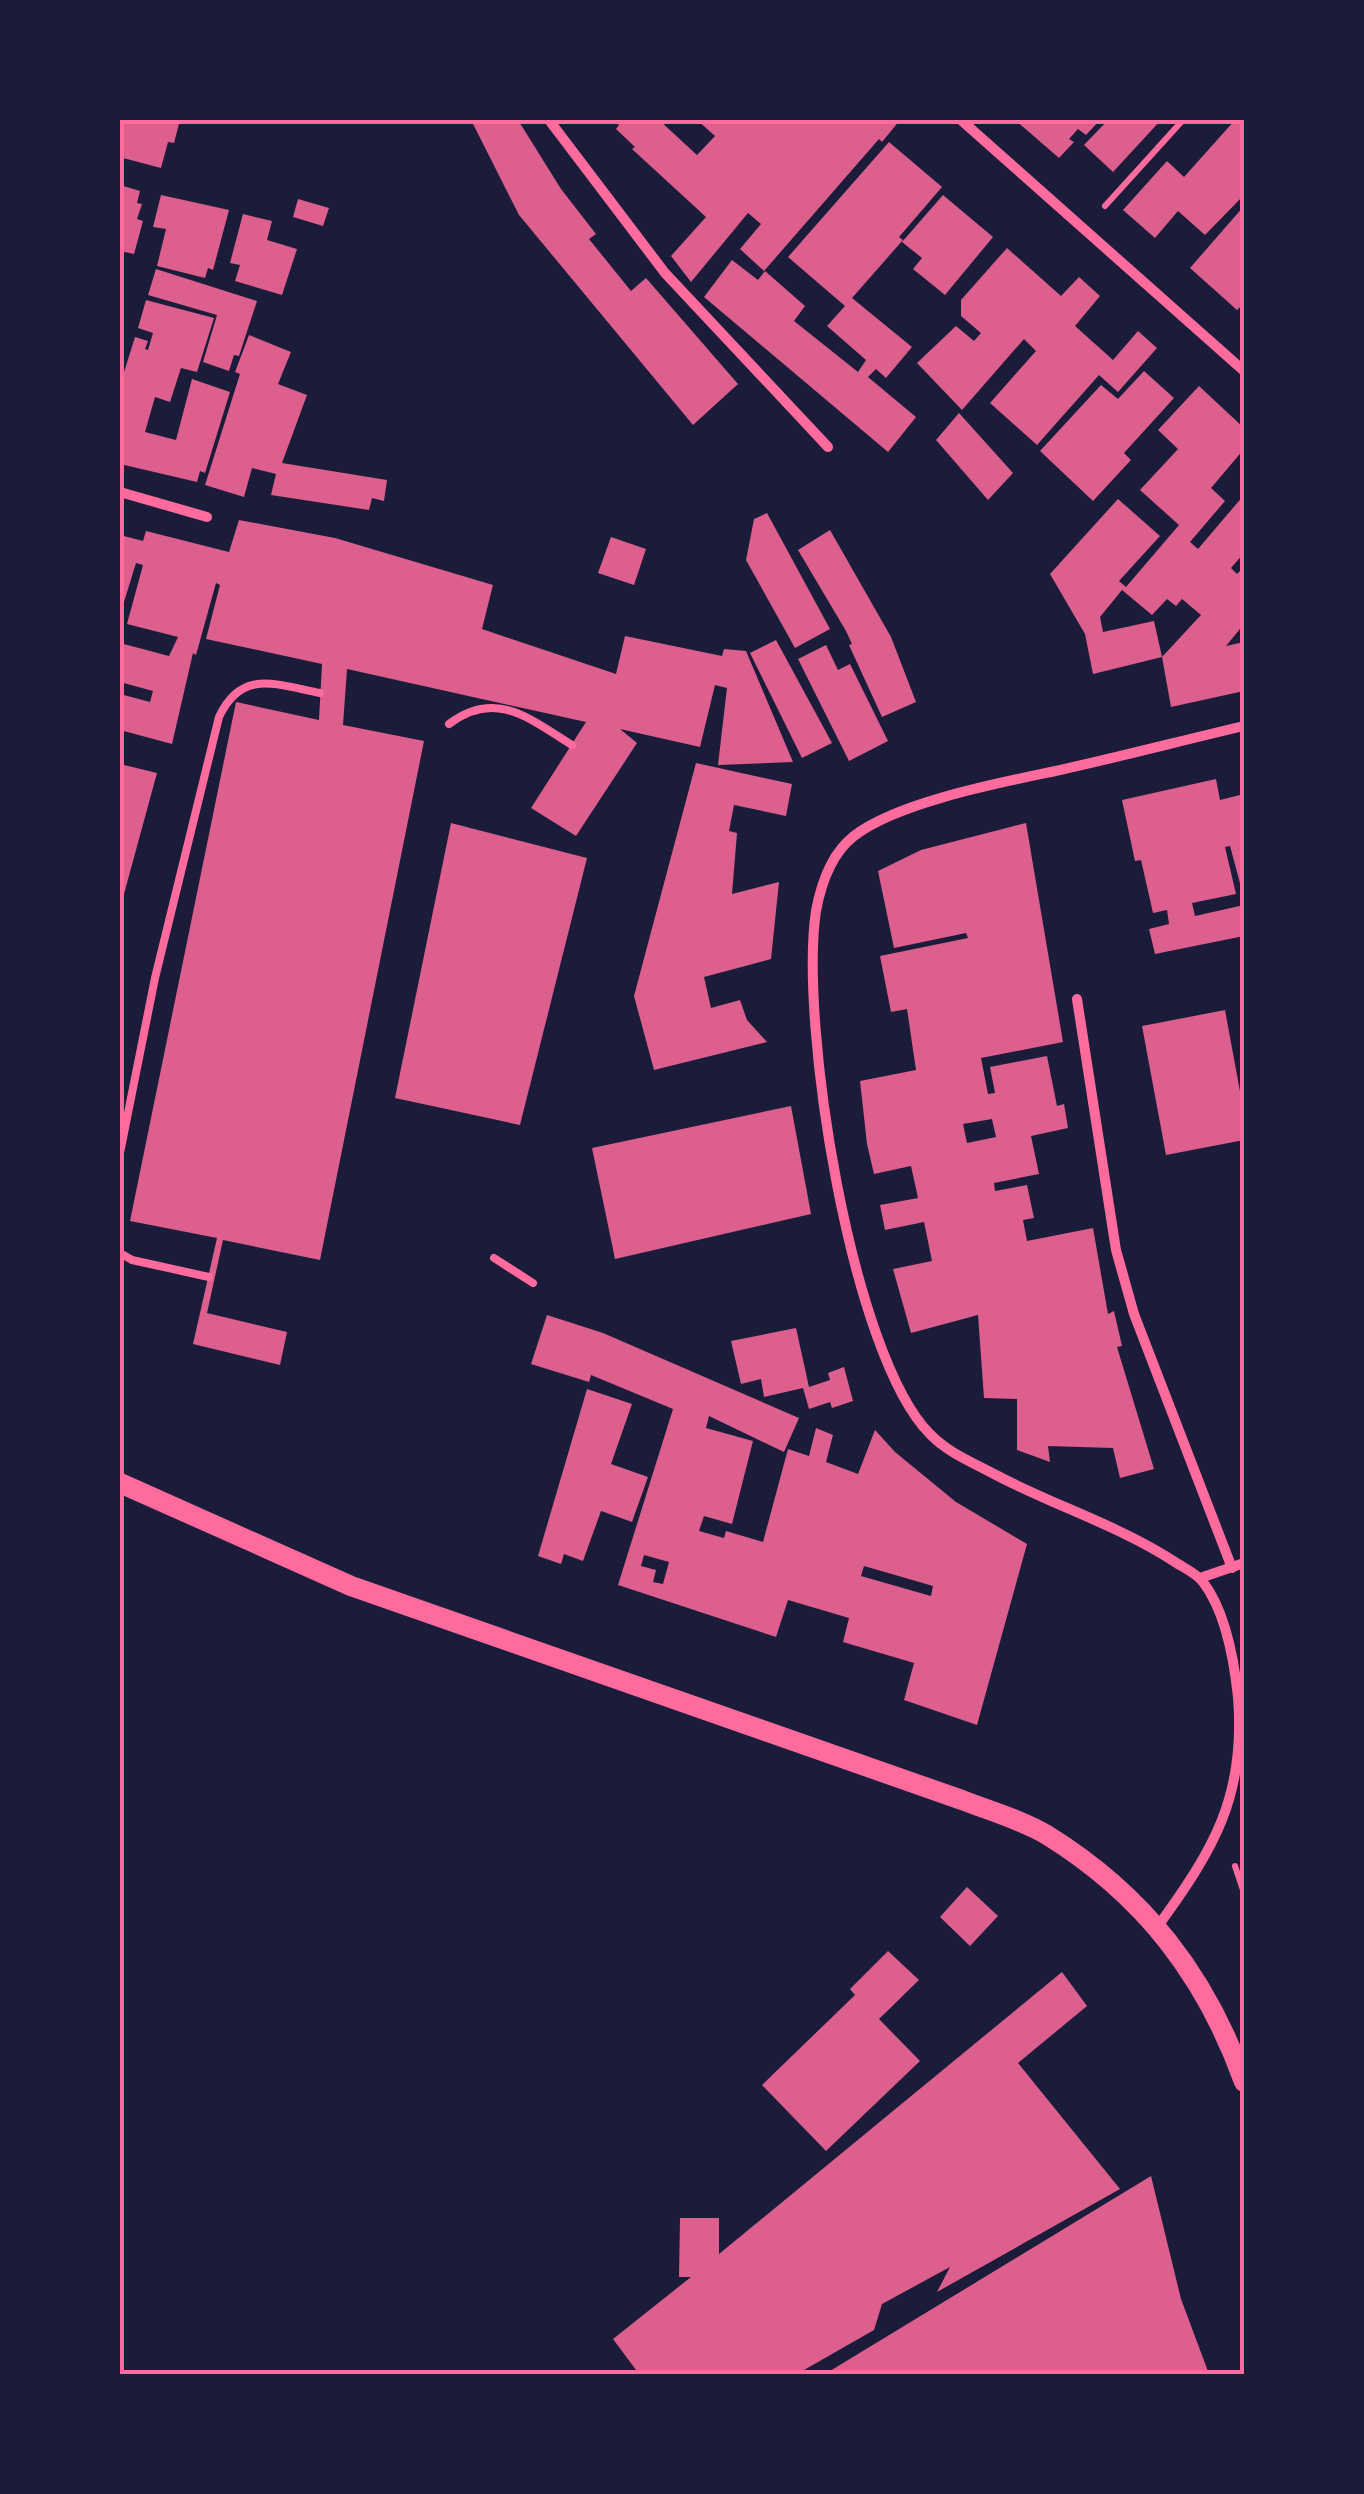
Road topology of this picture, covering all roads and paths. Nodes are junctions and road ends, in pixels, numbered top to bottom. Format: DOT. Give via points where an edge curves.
graph roads {
  1 [pos="549,120"];
  2 [pos="961,120"];
  3 [pos="1183,120"];
  4 [pos="1084,230"];
  5 [pos="1244,371"];
  6 [pos="828,447"];
  7 [pos="120,492"];
  8 [pos="207,517"];
  9 [pos="320,693"];
  10 [pos="449,724"];
  11 [pos="1244,726"];
  12 [pos="572,744"];
  13 [pos="1076,999"];
  14 [pos="120,1153"];
  15 [pos="120,1253"];
  16 [pos="494,1258"];
  17 [pos="209,1277"];
  18 [pos="533,1283"];
  19 [pos="120,1483"];
  20 [pos="1238,1566"];
  21 [pos="1200,1578"];
  22 [pos="1158,1926"];
  23 [pos="1244,2082"];
  1 -- 6 [label="street" via="666,272"];
  2 -- 4 [label="street"];
  3 -- 4 [label="path"];
  4 -- 5 [label="street"];
  7 -- 8 [label="street"];
  9 -- 14 [label="lane" via="262,682 227,699 219,717"];
  10 -- 12 [label="lane" via="486,705"];
  11 -- 21 [label="street" via="913,808 857,833 840,850 816,912 820,1080 872,1326 905,1403 954,1452 1153,1548"];
  13 -- 20 [label="street" via="1116,1250 1134,1314"];
  15 -- 17 [label="lane"];
  16 -- 18 [label="lane"];
  19 -- 22 [label="main road" via="351,1586 1044,1833 1107,1877"];
  20 -- 21 [label="street"];
  21 -- 22 [label="street" via="1230,1647 1239,1715 1234,1780 1222,1827"];
  22 -- 23 [label="main road" via="1193,1973"];
}
